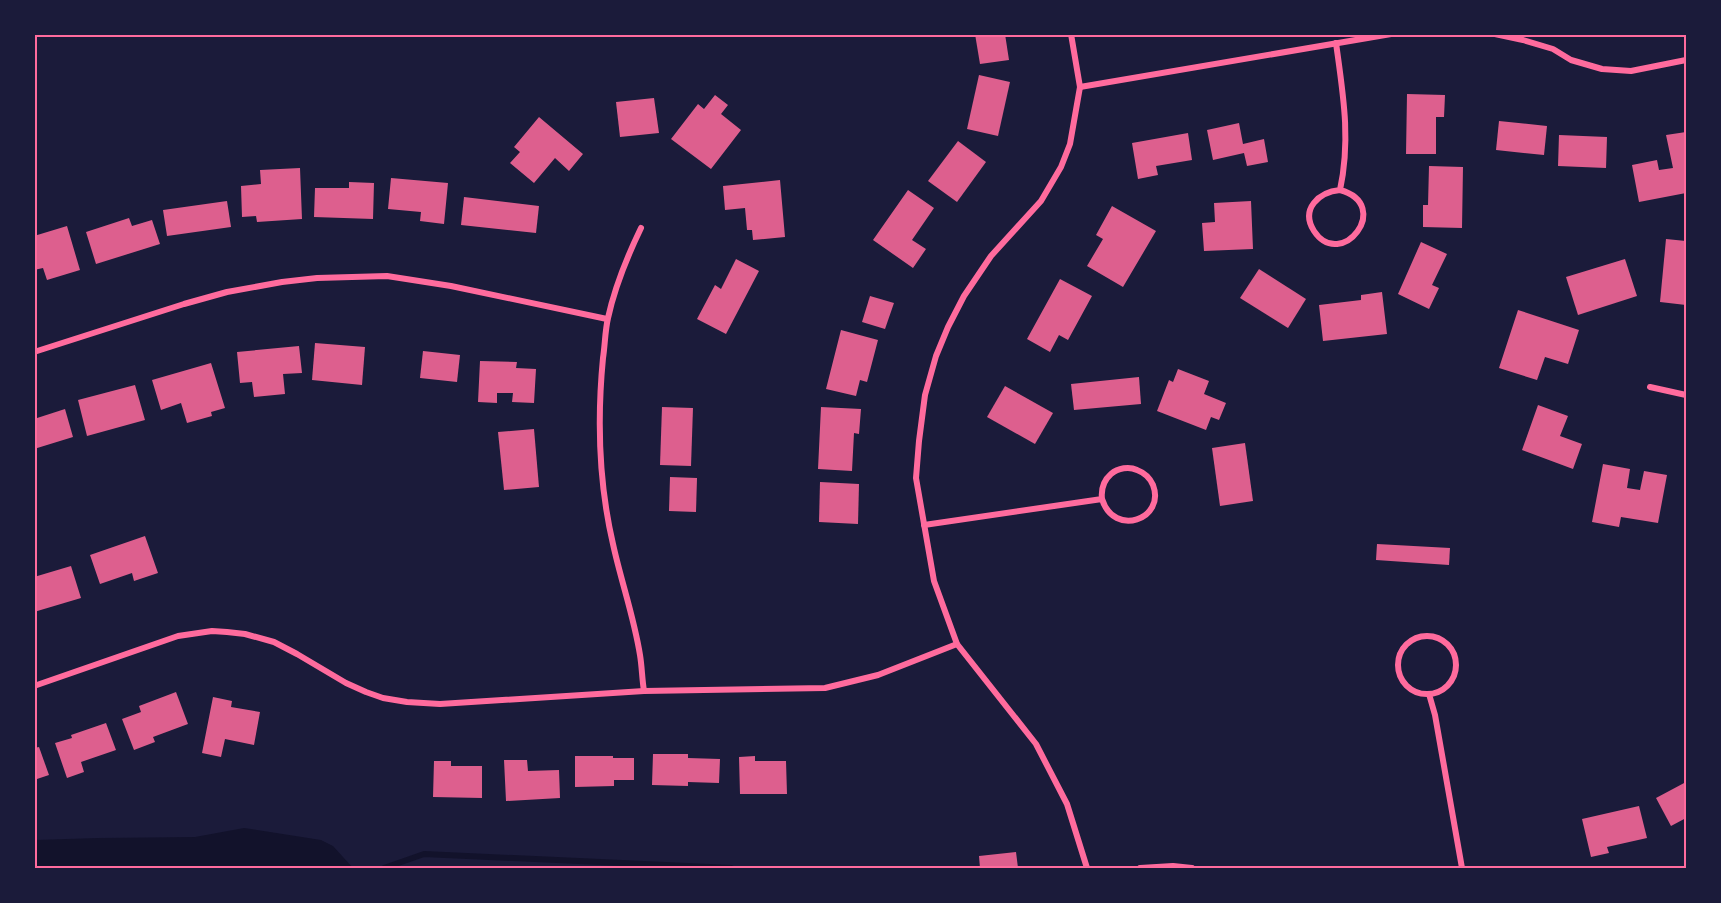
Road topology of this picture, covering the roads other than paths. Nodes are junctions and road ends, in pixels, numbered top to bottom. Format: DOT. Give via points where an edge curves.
graph roads {
  1 [pos="1071,34"];
  2 [pos="1391,34"];
  3 [pos="1495,34"];
  4 [pos="1336,43"];
  5 [pos="1686,60"];
  6 [pos="1080,87"];
  7 [pos="1340,190"];
  8 [pos="641,228"];
  9 [pos="607,319"];
  10 [pos="34,352"];
  11 [pos="1650,387"];
  12 [pos="1686,395"];
  13 [pos="1102,500"];
  14 [pos="924,525"];
  15 [pos="957,644"];
  16 [pos="34,686"];
  17 [pos="644,691"];
  18 [pos="1429,694"];
  19 [pos="1088,868"];
  20 [pos="1140,868"];
  21 [pos="1192,868"];
  22 [pos="1462,868"];
  1 -- 6 [label="street"];
  2 -- 4 [label="street"];
  3 -- 5 [label="street" via="1543,46 1602,69 1631,71"];
  4 -- 6 [label="street"];
  4 -- 7 [label="street" via="1347,136"];
  6 -- 14 [label="street" via="1070,144 1061,167 1041,201 991,256 964,296 936,356 918,441 916,478"];
  7 -- 7 [label="street" via="1320,196 1310,214 1314,231 1332,243 1353,238 1363,220 1356,199"];
  8 -- 9 [label="street"];
  9 -- 10 [label="street" via="387,276 329,278 227,292"];
  9 -- 17 [label="street" via="601,466 612,543 640,653"];
  11 -- 12 [label="street"];
  13 -- 13 [label="street" via="1111,515 1133,521 1151,509 1155,490 1144,473 1120,469 1105,482"];
  13 -- 14 [label="street"];
  14 -- 15 [label="street" via="934,581"];
  15 -- 17 [label="street" via="878,675 825,688"];
  15 -- 19 [label="street" via="1036,744 1067,804"];
  16 -- 17 [label="street" via="178,636 212,631 274,642 346,683 383,698 407,702 460,703"];
  18 -- 18 [label="street" via="1447,688 1455,676 1457,660 1442,639 1423,635 1401,651 1398,671 1414,692"];
  18 -- 22 [label="street"];
  20 -- 21 [label="street"];
}
